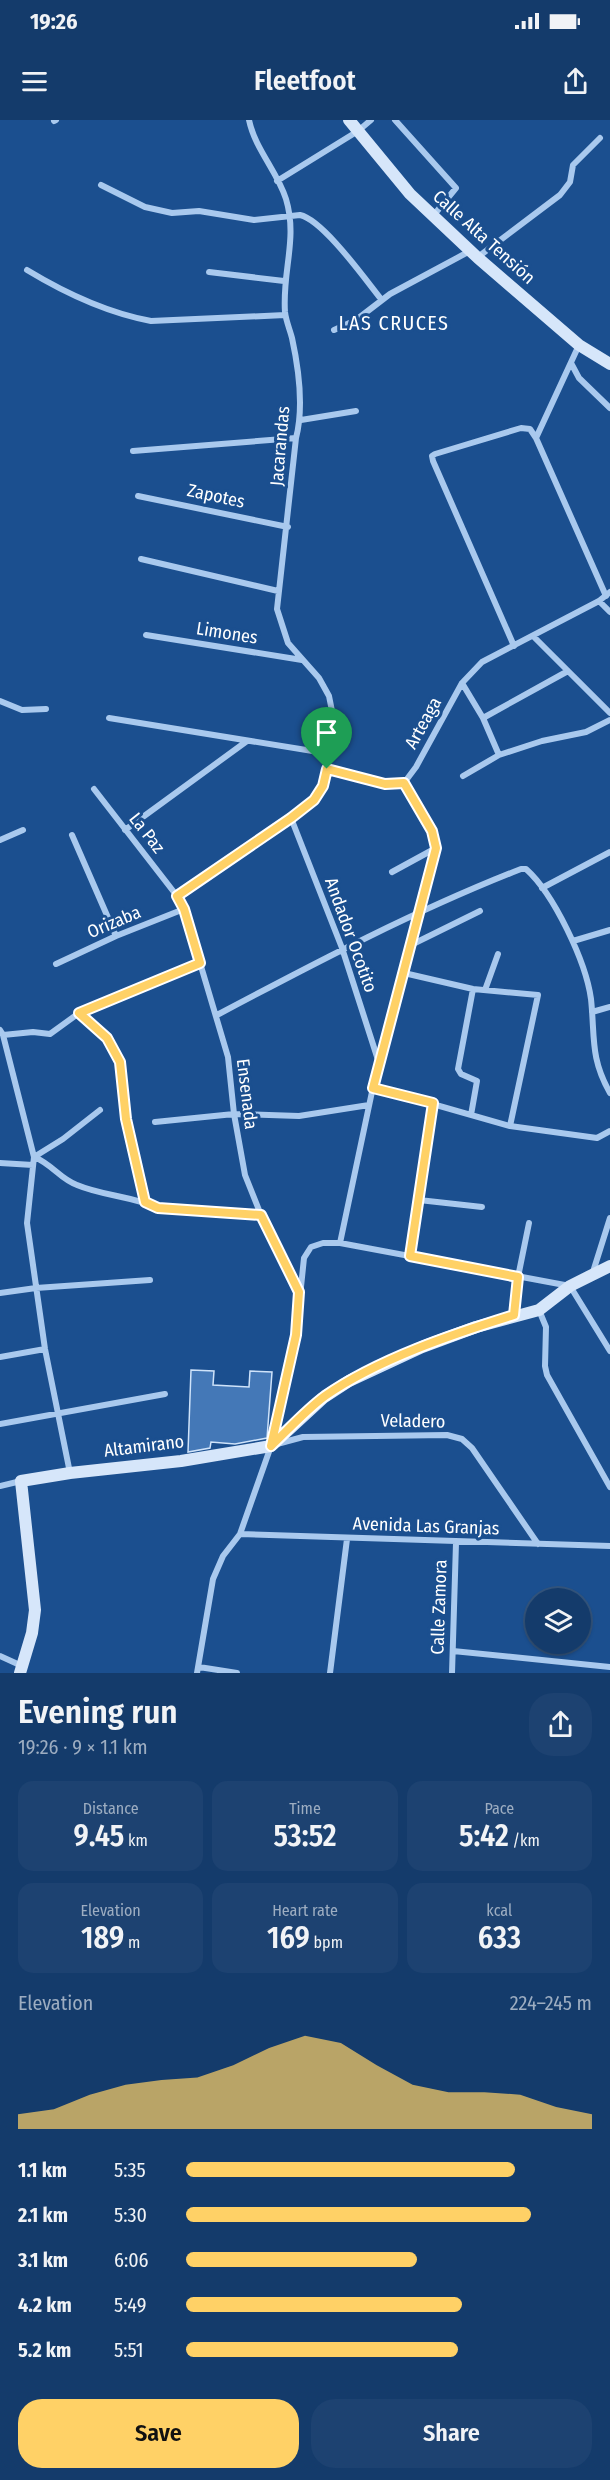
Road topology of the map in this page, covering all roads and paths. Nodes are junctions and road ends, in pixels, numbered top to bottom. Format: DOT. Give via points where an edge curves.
graph roads {
  1 [pos="249,120"];
  2 [pos="349,120"];
  3 [pos="371,120"];
  4 [pos="395,120"];
  5 [pos="358,131"];
  6 [pos="600,138"];
  7 [pos="277,181"];
  8 [pos="101,185"];
  9 [pos="290,216"];
  10 [pos="433,216"];
  11 [pos="474,254"];
  12 [pos="27,270"];
  13 [pos="209,272"];
  14 [pos="284,281"];
  15 [pos="381,299"];
  16 [pos="285,315"];
  17 [pos="334,330"];
  18 [pos="579,345"];
  19 [pos="571,363"];
  20 [pos="610,364"];
  21 [pos="610,408"];
  22 [pos="356,411"];
  23 [pos="301,420"];
  24 [pos="296,438"];
  25 [pos="536,438"];
  26 [pos="133,451"];
  27 [pos="138,496"];
  28 [pos="288,527"];
  29 [pos="141,559"];
  30 [pos="278,591"];
  31 [pos="608,594"];
  32 [pos="599,601"];
  33 [pos="610,612"];
  34 [pos="146,635"];
  35 [pos="533,636"];
  36 [pos="514,646"];
  37 [pos="302,660"];
  38 [pos="568,671"];
  39 [pos="462,683"];
  40 [pos="0,701"];
  41 [pos="46,709"];
  42 [pos="610,713"];
  43 [pos="109,718"];
  44 [pos="483,718"];
  45 [pos="610,720"];
  46 [pos="247,741"];
  47 [pos="331,754"];
  48 [pos="499,755"];
  49 [pos="327,769"];
  50 [pos="464,776"];
  51 [pos="404,783"];
  52 [pos="94,789"];
  53 [pos="291,818"];
  54 [pos="23,830"];
  55 [pos="125,830"];
  56 [pos="72,835"];
  57 [pos="0,840"];
  58 [pos="436,848"];
  59 [pos="610,852"];
  60 [pos="392,872"];
  61 [pos="542,888"];
  62 [pos="177,896"];
  63 [pos="184,909"];
  64 [pos="420,910"];
  65 [pos="480,911"];
  66 [pos="610,930"];
  67 [pos="116,936"];
  68 [pos="573,941"];
  69 [pos="413,944"];
  70 [pos="342,948"];
  71 [pos="498,954"];
  72 [pos="200,963"];
  73 [pos="56,964"];
  74 [pos="404,973"];
  75 [pos="473,989"];
  76 [pos="485,990"];
  77 [pos="610,1007"];
  78 [pos="592,1012"];
  79 [pos="79,1013"];
  80 [pos="217,1015"];
  81 [pos="2,1033"];
  82 [pos="379,1063"];
  83 [pos="373,1088"];
  84 [pos="610,1092"];
  85 [pos="433,1103"];
  86 [pos="369,1104"];
  87 [pos="100,1110"];
  88 [pos="234,1114"];
  89 [pos="471,1115"];
  90 [pos="155,1122"];
  91 [pos="510,1126"];
  92 [pos="610,1131"];
  93 [pos="34,1157"];
  94 [pos="0,1163"];
  95 [pos="33,1165"];
  96 [pos="419,1200"];
  97 [pos="145,1202"];
  98 [pos="482,1207"];
  99 [pos="261,1215"];
  100 [pos="610,1218"];
  101 [pos="529,1223"];
  102 [pos="340,1244"];
  103 [pos="410,1256"];
  104 [pos="610,1266"];
  105 [pos="592,1275"];
  106 [pos="518,1277"];
  107 [pos="150,1280"];
  108 [pos="570,1286"];
  109 [pos="36,1288"];
  110 [pos="299,1292"];
  111 [pos="0,1293"];
  112 [pos="539,1310"];
  113 [pos="514,1315"];
  114 [pos="45,1349"];
  115 [pos="610,1351"];
  116 [pos="0,1357"];
  117 [pos="165,1394"];
  118 [pos="60,1412"];
  119 [pos="0,1424"];
  120 [pos="271,1446"];
  121 [pos="70,1473"];
  122 [pos="21,1480"];
  123 [pos="0,1486"];
  124 [pos="610,1487"];
  125 [pos="240,1534"];
  126 [pos="347,1539"];
  127 [pos="456,1543"];
  128 [pos="538,1544"];
  129 [pos="610,1546"];
  130 [pos="453,1651"];
  131 [pos="0,1656"];
  132 [pos="610,1668"];
  133 [pos="21,1669"];
  134 [pos="198,1670"];
  135 [pos="237,1673"];
  136 [pos="330,1673"];
  137 [pos="452,1673"];
  1 -- 7 [label="street, Jacarandas" via="260,153"];
  2 -- 5 [label="street, Calle Alta Tensión"];
  3 -- 5 [label="street"];
  4 -- 10 [label="street" via="456,188"];
  5 -- 7 [label="street"];
  5 -- 10 [label="street, Calle Alta Tensión"];
  6 -- 11 [label="street" via="573,165 570,182 560,195"];
  7 -- 9 [label="street, Jacarandas"];
  8 -- 9 [label="street" via="145,207 172,213 199,211 254,219"];
  9 -- 14 [label="street, Jacarandas" via="292,243"];
  9 -- 15 [label="street" via="307,216 320,227"];
  10 -- 11 [label="street, Calle Alta Tensión"];
  11 -- 15 [label="street"];
  11 -- 18 [label="street, Calle Alta Tensión"];
  12 -- 16 [label="street" via="78,297 151,321"];
  13 -- 14 [label="street"];
  14 -- 16 [label="street, Jacarandas"];
  15 -- 17 [label="street" via="356,320"];
  16 -- 23 [label="street, Jacarandas" via="297,369"];
  18 -- 19 [label="street"];
  18 -- 20 [label="street, Calle Alta Tensión"];
  19 -- 21 [label="street" via="579,378"];
  19 -- 25 [label="street"];
  22 -- 23 [label="street"];
  23 -- 24 [label="street, Jacarandas"];
  24 -- 26 [label="street"];
  24 -- 28 [label="street, Jacarandas"];
  25 -- 31 [label="street"];
  25 -- 36 [label="street" via="530,429 521,428 432,456"];
  27 -- 28 [label="street, Zapotes"];
  28 -- 30 [label="street, Jacarandas"];
  29 -- 30 [label="street"];
  30 -- 37 [label="street, Jacarandas" via="281,625 288,643"];
  31 -- 32 [label="street, Arteaga"];
  32 -- 33 [label="street"];
  32 -- 35 [label="street, Arteaga"];
  34 -- 37 [label="street, Limones"];
  35 -- 36 [label="street, Arteaga"];
  35 -- 38 [label="street"];
  36 -- 39 [label="street, Arteaga" via="482,662"];
  37 -- 47 [label="street, Jacarandas" via="329,696 333,716"];
  38 -- 42 [label="street"];
  38 -- 44 [label="street"];
  39 -- 44 [label="street"];
  39 -- 51 [label="street, Arteaga"];
  40 -- 41 [label="street" via="22,711"];
  43 -- 46 [label="street"];
  44 -- 48 [label="street"];
  45 -- 48 [label="street" via="586,732"];
  46 -- 47 [label="street"];
  46 -- 55 [label="street"];
  47 -- 49 [label="street, Jacarandas"];
  48 -- 50 [label="street"];
  49 -- 51 [label="street" via="385,784"];
  49 -- 53 [label="street, Jacarandas" via="314,800"];
  51 -- 58 [label="street" via="432,831"];
  52 -- 55 [label="street, La Paz"];
  53 -- 62 [label="street, Jacarandas"];
  53 -- 70 [label="street, Andador Ocotito"];
  54 -- 57 [label="street"];
  55 -- 62 [label="street, La Paz"];
  56 -- 67 [label="street"];
  58 -- 60 [label="street"];
  58 -- 64 [label="street"];
  59 -- 61 [label="street"];
  61 -- 64 [label="street" via="526,869 521,869"];
  61 -- 68 [label="street"];
  62 -- 63 [label="street, Ensenada"];
  63 -- 67 [label="street, Orizaba"];
  63 -- 72 [label="street, Ensenada"];
  64 -- 69 [label="street"];
  64 -- 70 [label="street"];
  65 -- 69 [label="street"];
  66 -- 68 [label="street"];
  67 -- 73 [label="street, Orizaba"];
  68 -- 78 [label="street" via="587,977"];
  69 -- 74 [label="street"];
  70 -- 80 [label="street"];
  70 -- 82 [label="street, Andador Ocotito"];
  71 -- 76 [label="street"];
  72 -- 79 [label="street"];
  72 -- 80 [label="street, Ensenada"];
  74 -- 75 [label="street"];
  74 -- 82 [label="street"];
  75 -- 76 [label="street"];
  75 -- 89 [label="street" via="458,1069 477,1081"];
  76 -- 91 [label="street" via="538,995"];
  77 -- 78 [label="street"];
  78 -- 84 [label="street" via="593,1049 599,1074"];
  79 -- 81 [label="street" via="50,1034"];
  79 -- 97 [label="street" via="107,1038 120,1062 126,1119"];
  80 -- 88 [label="street, Ensenada" via="228,1057"];
  81 -- 93 [label="street"];
  82 -- 83 [label="street"];
  83 -- 85 [label="street"];
  83 -- 86 [label="street"];
  85 -- 89 [label="street"];
  85 -- 96 [label="street"];
  86 -- 88 [label="street" via="299,1116"];
  86 -- 102 [label="street"];
  87 -- 93 [label="street"];
  88 -- 90 [label="street"];
  88 -- 99 [label="street, Ensenada" via="245,1175"];
  89 -- 91 [label="street"];
  91 -- 92 [label="street" via="597,1138"];
  93 -- 95 [label="street"];
  93 -- 97 [label="street" via="75,1185"];
  94 -- 95 [label="street"];
  95 -- 109 [label="street" via="27,1223"];
  96 -- 98 [label="street"];
  96 -- 103 [label="street"];
  97 -- 99 [label="street" via="158,1208"];
  99 -- 110 [label="street, Ensenada"];
  100 -- 105 [label="street"];
  101 -- 106 [label="street"];
  102 -- 103 [label="street"];
  102 -- 110 [label="street" via="311,1247 304,1258"];
  103 -- 106 [label="street"];
  104 -- 105 [label="street"];
  105 -- 108 [label="street"];
  106 -- 108 [label="street"];
  106 -- 113 [label="street"];
  107 -- 109 [label="street"];
  108 -- 112 [label="street"];
  108 -- 115 [label="street"];
  109 -- 111 [label="street"];
  109 -- 114 [label="street"];
  110 -- 120 [label="street" via="296,1335"];
  112 -- 113 [label="street"];
  112 -- 124 [label="street" via="546,1327 547,1375"];
  113 -- 120 [label="street" via="422,1347 349,1381 323,1398"];
  114 -- 116 [label="street"];
  114 -- 118 [label="street"];
  117 -- 118 [label="street"];
  118 -- 119 [label="street"];
  118 -- 121 [label="street"];
  120 -- 121 [label="street, Altamirano"];
  120 -- 125 [label="street"];
  120 -- 128 [label="street, Veladero" via="303,1437 447,1435 462,1439"];
  121 -- 122 [label="street, Altamirano"];
  122 -- 123 [label="street"];
  122 -- 133 [label="street" via="35,1610"];
  125 -- 126 [label="street, Avenida Las Granjas"];
  125 -- 134 [label="street" via="223,1556 213,1579"];
  126 -- 127 [label="street, Avenida Las Granjas"];
  126 -- 136 [label="street"];
  127 -- 128 [label="street, Avenida Las Granjas"];
  127 -- 130 [label="street, Calle Zamora"];
  128 -- 129 [label="street, Avenida Las Granjas"];
  130 -- 132 [label="street"];
  130 -- 137 [label="street, Calle Zamora"];
  131 -- 133 [label="street"];
  134 -- 135 [label="street"];
}
